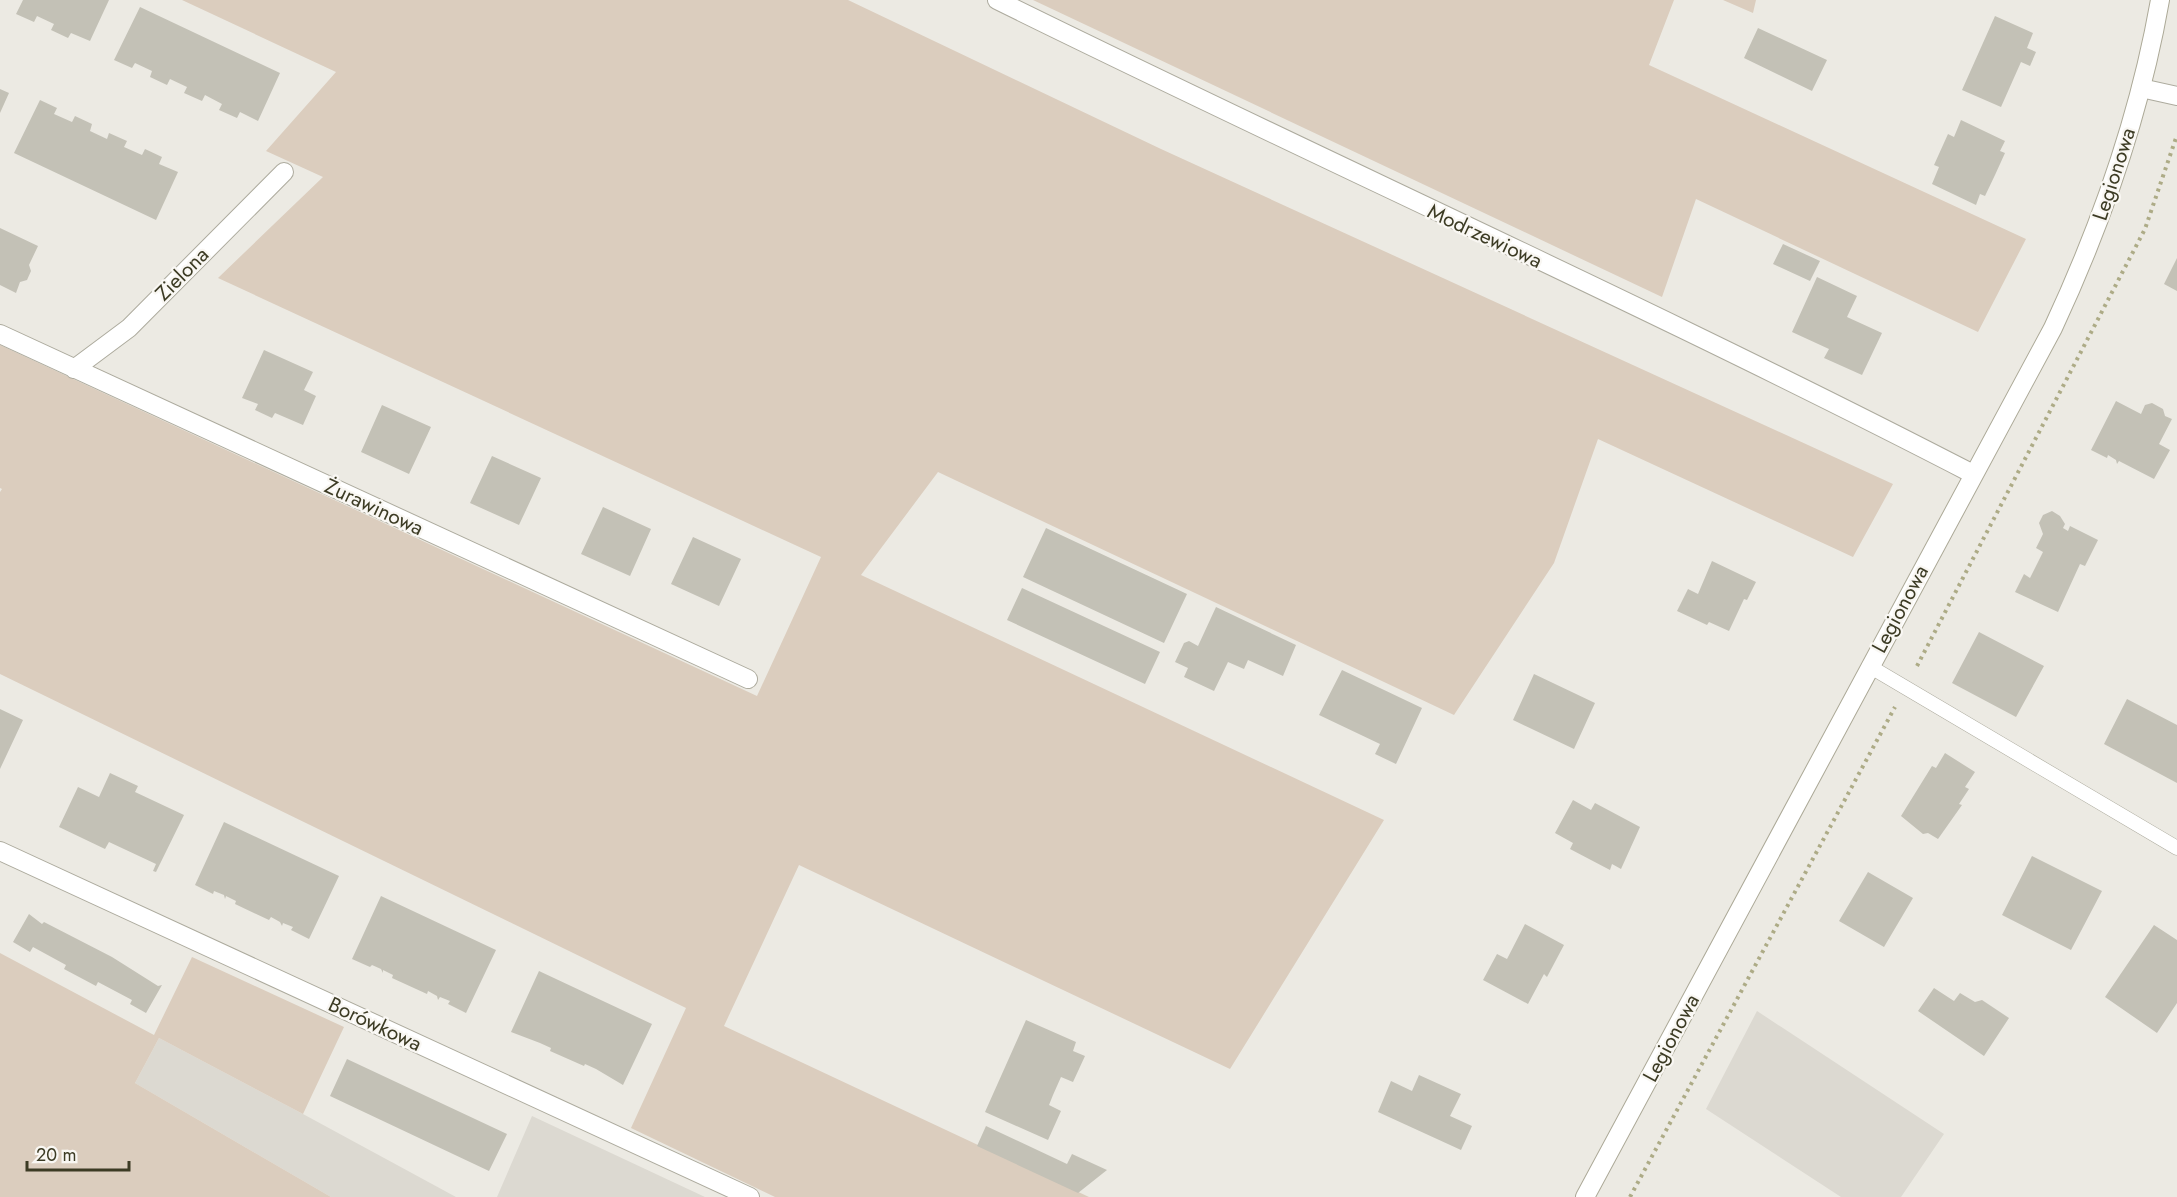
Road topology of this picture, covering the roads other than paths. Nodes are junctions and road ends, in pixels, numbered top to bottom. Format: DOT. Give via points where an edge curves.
graph roads {
  1 [pos="997,0"];
  2 [pos="2160,0"];
  3 [pos="2141,88"];
  4 [pos="2177,96"];
  5 [pos="284,172"];
  6 [pos="0,334"];
  7 [pos="74,369"];
  8 [pos="1973,474"];
  9 [pos="1869,666"];
  10 [pos="748,679"];
  11 [pos="2177,848"];
  12 [pos="0,851"];
  13 [pos="750,1197"];
  14 [pos="1585,1197"];
  1 -- 8 [label="street, Modrzewiowa" via="1729,352"];
  2 -- 3 [label="street, Legionowa"];
  3 -- 4 [label="street"];
  3 -- 8 [label="street, Legionowa" via="2113,184 2087,254 2053,328"];
  5 -- 7 [label="street, Zielona" via="129,328"];
  6 -- 7 [label="street, Żurawinowa"];
  7 -- 10 [label="street, Żurawinowa"];
  8 -- 9 [label="street, Legionowa"];
  9 -- 11 [label="lane"];
  9 -- 14 [label="street, Legionowa"];
  12 -- 13 [label="street, Borówkowa"];
}
